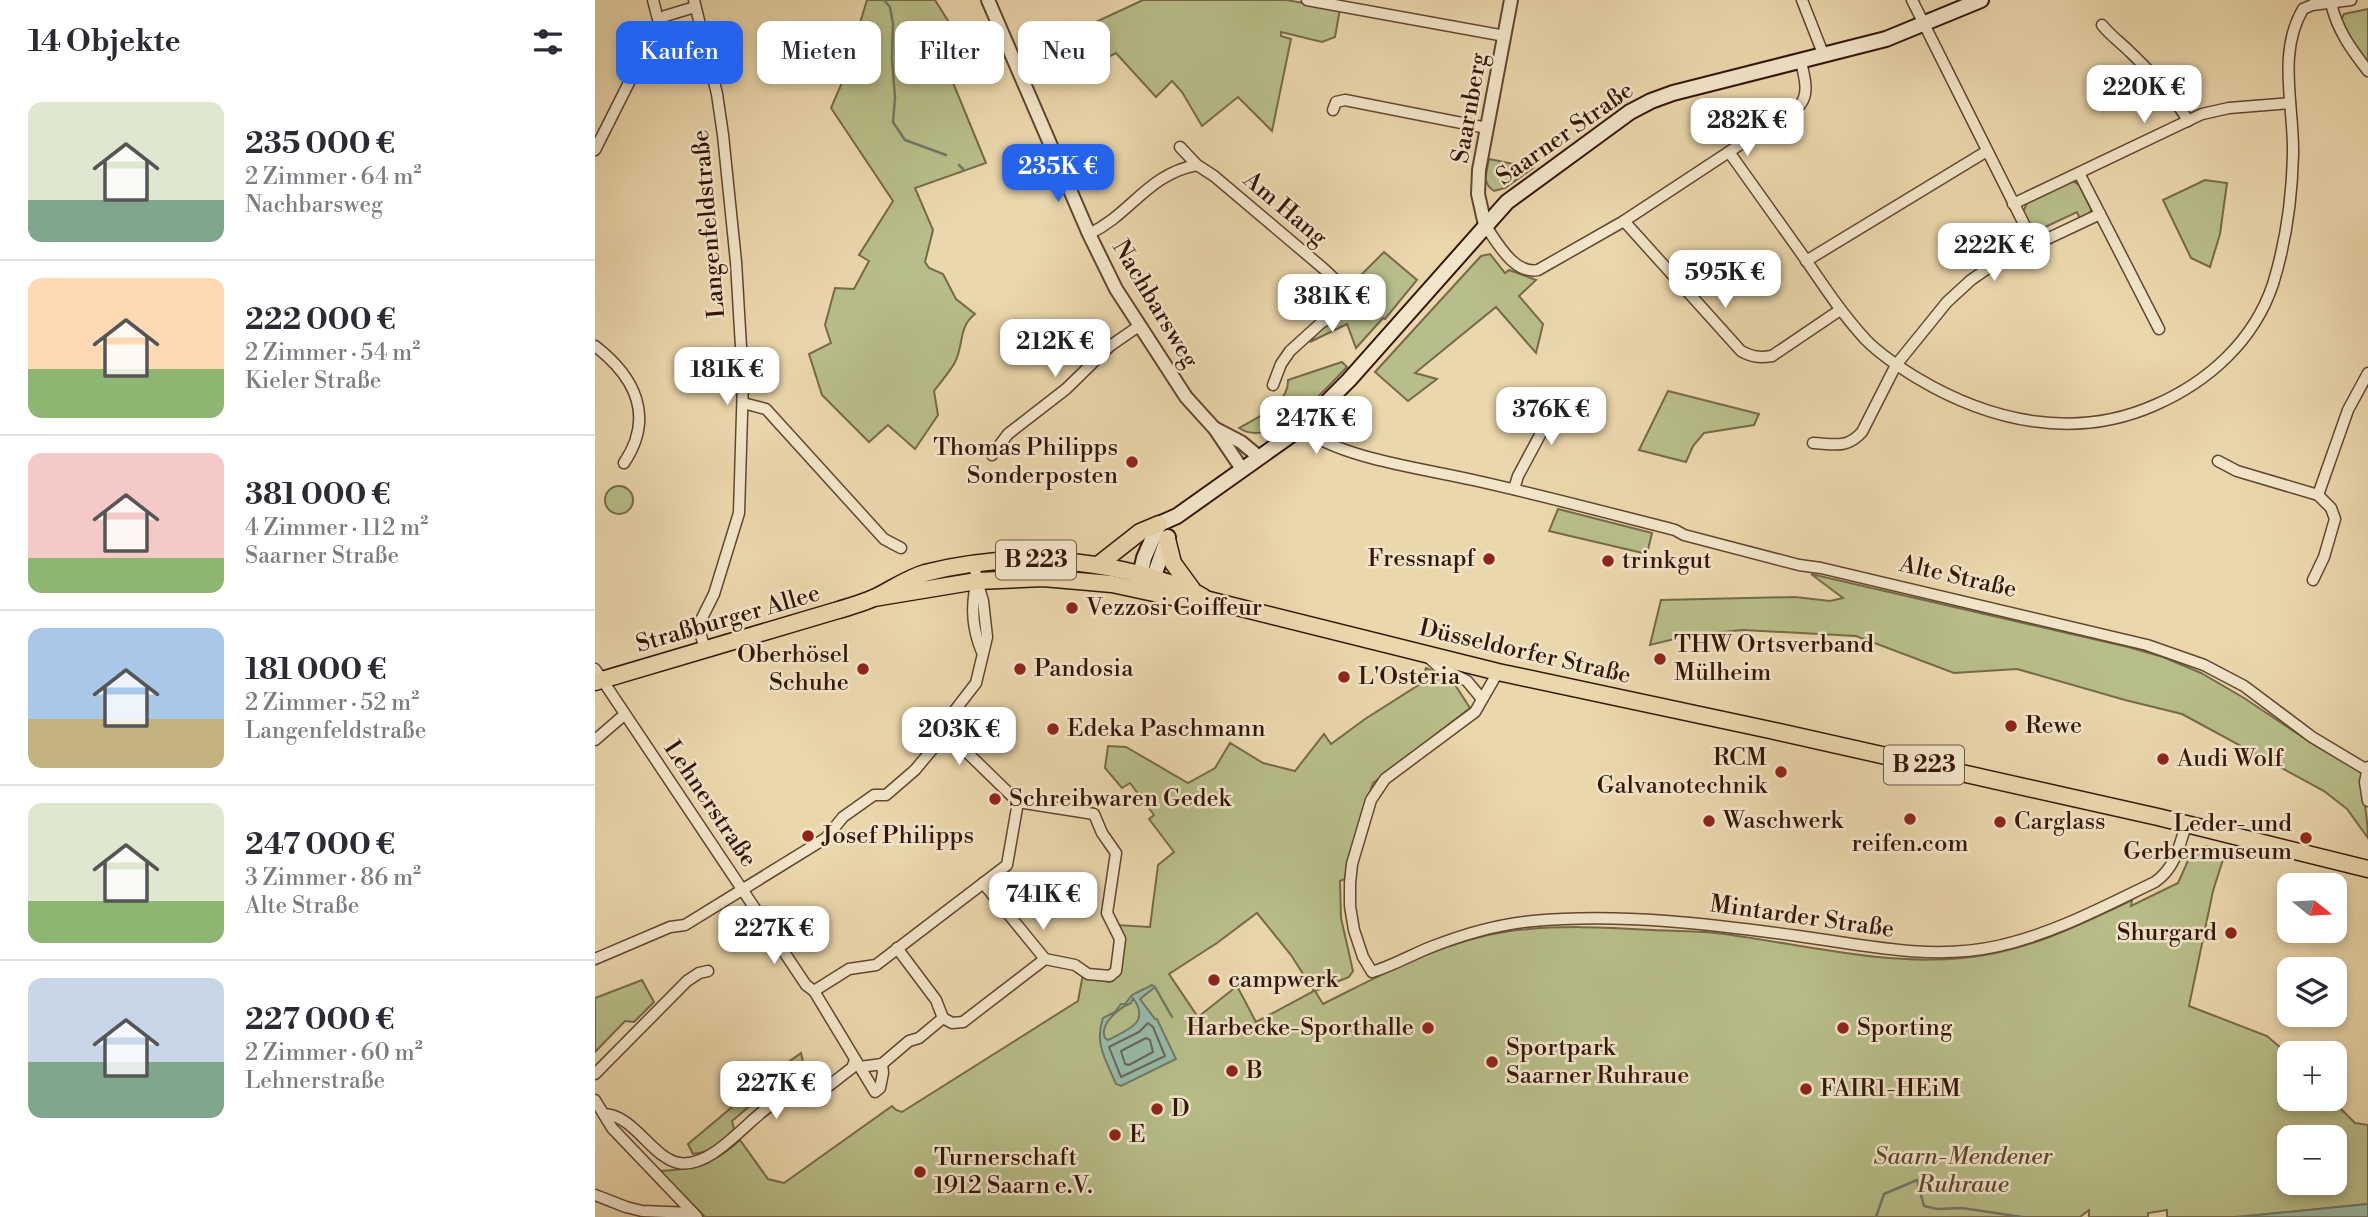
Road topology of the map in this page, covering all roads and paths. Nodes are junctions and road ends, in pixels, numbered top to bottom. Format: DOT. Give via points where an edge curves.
graph roads {
  1 [pos="653,0"];
  2 [pos="988,0"];
  3 [pos="1307,0"];
  4 [pos="1511,0"];
  5 [pos="1802,0"];
  6 [pos="1912,0"];
  7 [pos="1981,0"];
  8 [pos="2351,0"];
  9 [pos="694,3"];
  10 [pos="2331,3"];
  11 [pos="658,21"];
  12 [pos="661,21"];
  13 [pos="1924,25"];
  14 [pos="2102,25"];
  15 [pos="1504,36"];
  16 [pos="1824,56"];
  17 [pos="1801,61"];
  18 [pos="2368,71"];
  19 [pos="628,84"];
  20 [pos="2290,103"];
  21 [pos="1333,110"];
  22 [pos="2188,121"];
  23 [pos="1487,128"];
  24 [pos="1180,147"];
  25 [pos="595,150"];
  26 [pos="1987,151"];
  27 [pos="1729,152"];
  28 [pos="1197,165"];
  29 [pos="2079,173"];
  30 [pos="2013,204"];
  31 [pos="2100,214"];
  32 [pos="1624,221"];
  33 [pos="1485,225"];
  34 [pos="1089,234"];
  35 [pos="2034,244"];
  36 [pos="1806,261"];
  37 [pos="1840,310"];
  38 [pos="1139,326"];
  39 [pos="2159,329"];
  40 [pos="595,346"];
  41 [pos="1896,365"];
  42 [pos="2368,373"];
  43 [pos="1273,385"];
  44 [pos="1562,394"];
  45 [pos="743,403"];
  46 [pos="1301,428"];
  47 [pos="1215,429"];
  48 [pos="1813,443"];
  49 [pos="992,455"];
  50 [pos="1259,457"];
  51 [pos="2218,461"];
  52 [pos="624,463"];
  53 [pos="1242,469"];
  54 [pos="1514,489"];
  55 [pos="2318,495"];
  56 [pos="1163,532"];
  57 [pos="901,548"];
  58 [pos="974,563"];
  59 [pos="1098,565"];
  60 [pos="2313,580"];
  61 [pos="977,581"];
  62 [pos="1145,583"];
  63 [pos="1199,594"];
  64 [pos="874,598"];
  65 [pos="705,649"];
  66 [pos="1424,653"];
  67 [pos="1498,672"];
  68 [pos="597,677"];
  69 [pos="1482,699"];
  70 [pos="624,715"];
  71 [pos="945,731"];
  72 [pos="595,740"];
  73 [pos="2367,769"];
  74 [pos="2368,801"];
  75 [pos="1018,803"];
  76 [pos="2186,825"];
  77 [pos="2368,869"];
  78 [pos="983,883"];
  79 [pos="742,890"];
  80 [pos="897,948"];
  81 [pos="595,959"];
  82 [pos="1045,959"];
  83 [pos="708,971"];
  84 [pos="814,990"];
  85 [pos="943,1018"];
  86 [pos="857,1064"];
  87 [pos="882,1064"];
  88 [pos="595,1074"];
  89 [pos="595,1102"];
  90 [pos="604,1114"];
  91 [pos="595,1195"];
  92 [pos="695,1215"];
  1 -- 11 [label="street"];
  2 -- 34 [label="street, Nachbarsweg"];
  3 -- 15 [label="street"];
  4 -- 15 [label="street, Saarnberg"];
  5 -- 16 [label="street"];
  6 -- 13 [label="street"];
  7 -- 13 [label="main road, Saarner Straße"];
  8 -- 10 [label="street"];
  9 -- 12 [label="street"];
  9 -- 45 [label="street, Langenfeldstraße" via="723,135 737,274"];
  10 -- 18 [label="street" via="2349,46"];
  10 -- 20 [label="street" via="2303,9 2297,19 2288,62"];
  13 -- 16 [label="main road, Saarner Straße"];
  13 -- 26 [label="street"];
  14 -- 22 [label="street"];
  15 -- 23 [label="street, Saarnberg"];
  16 -- 17 [label="main road, Saarner Straße"];
  17 -- 27 [label="street" via="1805,99"];
  17 -- 33 [label="main road, Saarner Straße" via="1651,101 1535,180"];
  19 -- 25 [label="street"];
  20 -- 22 [label="street" via="2220,110"];
  20 -- 41 [label="street" via="2291,201 2283,248 2260,314 2216,369 2145,410 2111,419 2057,424 2029,422 1968,405"];
  21 -- 23 [label="street" via="1336,102 1345,100"];
  22 -- 29 [label="street"];
  23 -- 33 [label="street, Saarnberg" via="1478,194"];
  24 -- 28 [label="street, Am Hang"];
  26 -- 30 [label="street"];
  26 -- 36 [label="street"];
  27 -- 32 [label="street"];
  27 -- 36 [label="street"];
  28 -- 34 [label="street" via="1171,172"];
  28 -- 43 [label="street, Am Hang" via="1348,292 1347,305 1290,351"];
  29 -- 30 [label="street"];
  29 -- 31 [label="street"];
  30 -- 35 [label="street"];
  31 -- 35 [label="street"];
  31 -- 39 [label="street"];
  32 -- 33 [label="street" via="1530,272 1518,267"];
  32 -- 37 [label="street" via="1750,356 1772,356"];
  33 -- 46 [label="main road, Saarner Straße" via="1342,388"];
  34 -- 38 [label="street, Nachbarsweg"];
  35 -- 41 [label="street" via="1994,264 1947,302"];
  36 -- 37 [label="street"];
  37 -- 41 [label="street"];
  38 -- 47 [label="street, Nachbarsweg" via="1186,397"];
  38 -- 49 [label="street" via="1008,434"];
  40 -- 52 [label="street" via="621,370 638,405 641,423 637,440"];
  41 -- 48 [label="street" via="1854,441"];
  42 -- 55 [label="street" via="2348,410"];
  44 -- 54 [label="street"];
  45 -- 57 [label="street" via="766,409 884,539"];
  45 -- 65 [label="street, Langenfeldstraße" via="739,513 715,594 701,620"];
  46 -- 50 [label="main road"];
  46 -- 54 [label="street, Alte Straße" via="1347,451"];
  47 -- 50 [label="street, Nachbarsweg"];
  47 -- 53 [label="street, Nachbarsweg"];
  50 -- 53 [label="main road"];
  51 -- 55 [label="street"];
  53 -- 56 [label="main road" via="1177,516"];
  54 -- 73 [label="street, Alte Straße" via="1799,565 2147,645 2204,665 2244,686 2312,737"];
  55 -- 60 [label="street" via="2335,519"];
  56 -- 59 [label="main road" via="1140,532"];
  56 -- 62 [label="main road"];
  56 -- 63 [label="main road" via="1173,563"];
  58 -- 59 [label="main road, Straßburger Allee / B 223" via="1031,559"];
  58 -- 61 [label="street"];
  58 -- 64 [label="main road, Straßburger Allee / B 223" via="921,574"];
  59 -- 62 [label="main road, Straßburger Allee / B 223"];
  61 -- 62 [label="main road, Straßburger Allee / B 223" via="1043,578"];
  61 -- 64 [label="main road, Straßburger Allee / B 223"];
  61 -- 71 [label="street" via="972,601 981,667"];
  62 -- 63 [label="main road, Düsseldorfer Straße / B 223"];
  63 -- 66 [label="main road, Düsseldorfer Straße / B 223"];
  64 -- 65 [label="main road, Straßburger Allee / B 223"];
  65 -- 68 [label="main road, Straßburger Allee / B 223"];
  66 -- 67 [label="main road, Düsseldorfer Straße / B 223"];
  66 -- 69 [label="street" via="1439,667 1468,681"];
  67 -- 69 [label="street"];
  67 -- 76 [label="main road, Düsseldorfer Straße / B 223"];
  68 -- 70 [label="street, Lehnerstraße"];
  69 -- 76 [label="street, Mintarder Straße" via="1475,712 1385,779 1371,800 1352,864 1350,894 1354,930 1372,972 1493,927 1557,920 1684,923 1926,953 1998,947 2039,934 2155,882 2175,860"];
  70 -- 72 [label="street"];
  70 -- 79 [label="street, Lehnerstraße"];
  71 -- 75 [label="street"];
  71 -- 79 [label="street" via="915,770 887,795 874,795 843,817 826,838"];
  73 -- 74 [label="street"];
  75 -- 78 [label="street" via="1010,860"];
  75 -- 82 [label="street" via="1094,814 1116,853 1107,913 1120,939 1116,971 1110,976 1088,974 1076,965"];
  76 -- 77 [label="main road, Düsseldorfer Straße / B 223"];
  78 -- 80 [label="street"];
  78 -- 82 [label="street"];
  79 -- 81 [label="street" via="685,925"];
  79 -- 84 [label="street, Lehnerstraße" via="806,985"];
  80 -- 84 [label="street" via="876,965 849,969"];
  80 -- 85 [label="street" via="936,1000"];
  82 -- 85 [label="street" via="963,1022"];
  83 -- 88 [label="street" via="687,981"];
  84 -- 86 [label="street, Lehnerstraße"];
  85 -- 87 [label="street"];
  86 -- 87 [label="street"];
  86 -- 87 [label="street, Lehnerstraße" via="876,1092"];
  86 -- 90 [label="street" via="807,1099 778,1101 729,1143 708,1157 687,1162 667,1157 619,1117"];
  89 -- 90 [label="street"];
  90 -- 92 [label="street"];
  91 -- 92 [label="street" via="626,1208"];
}
